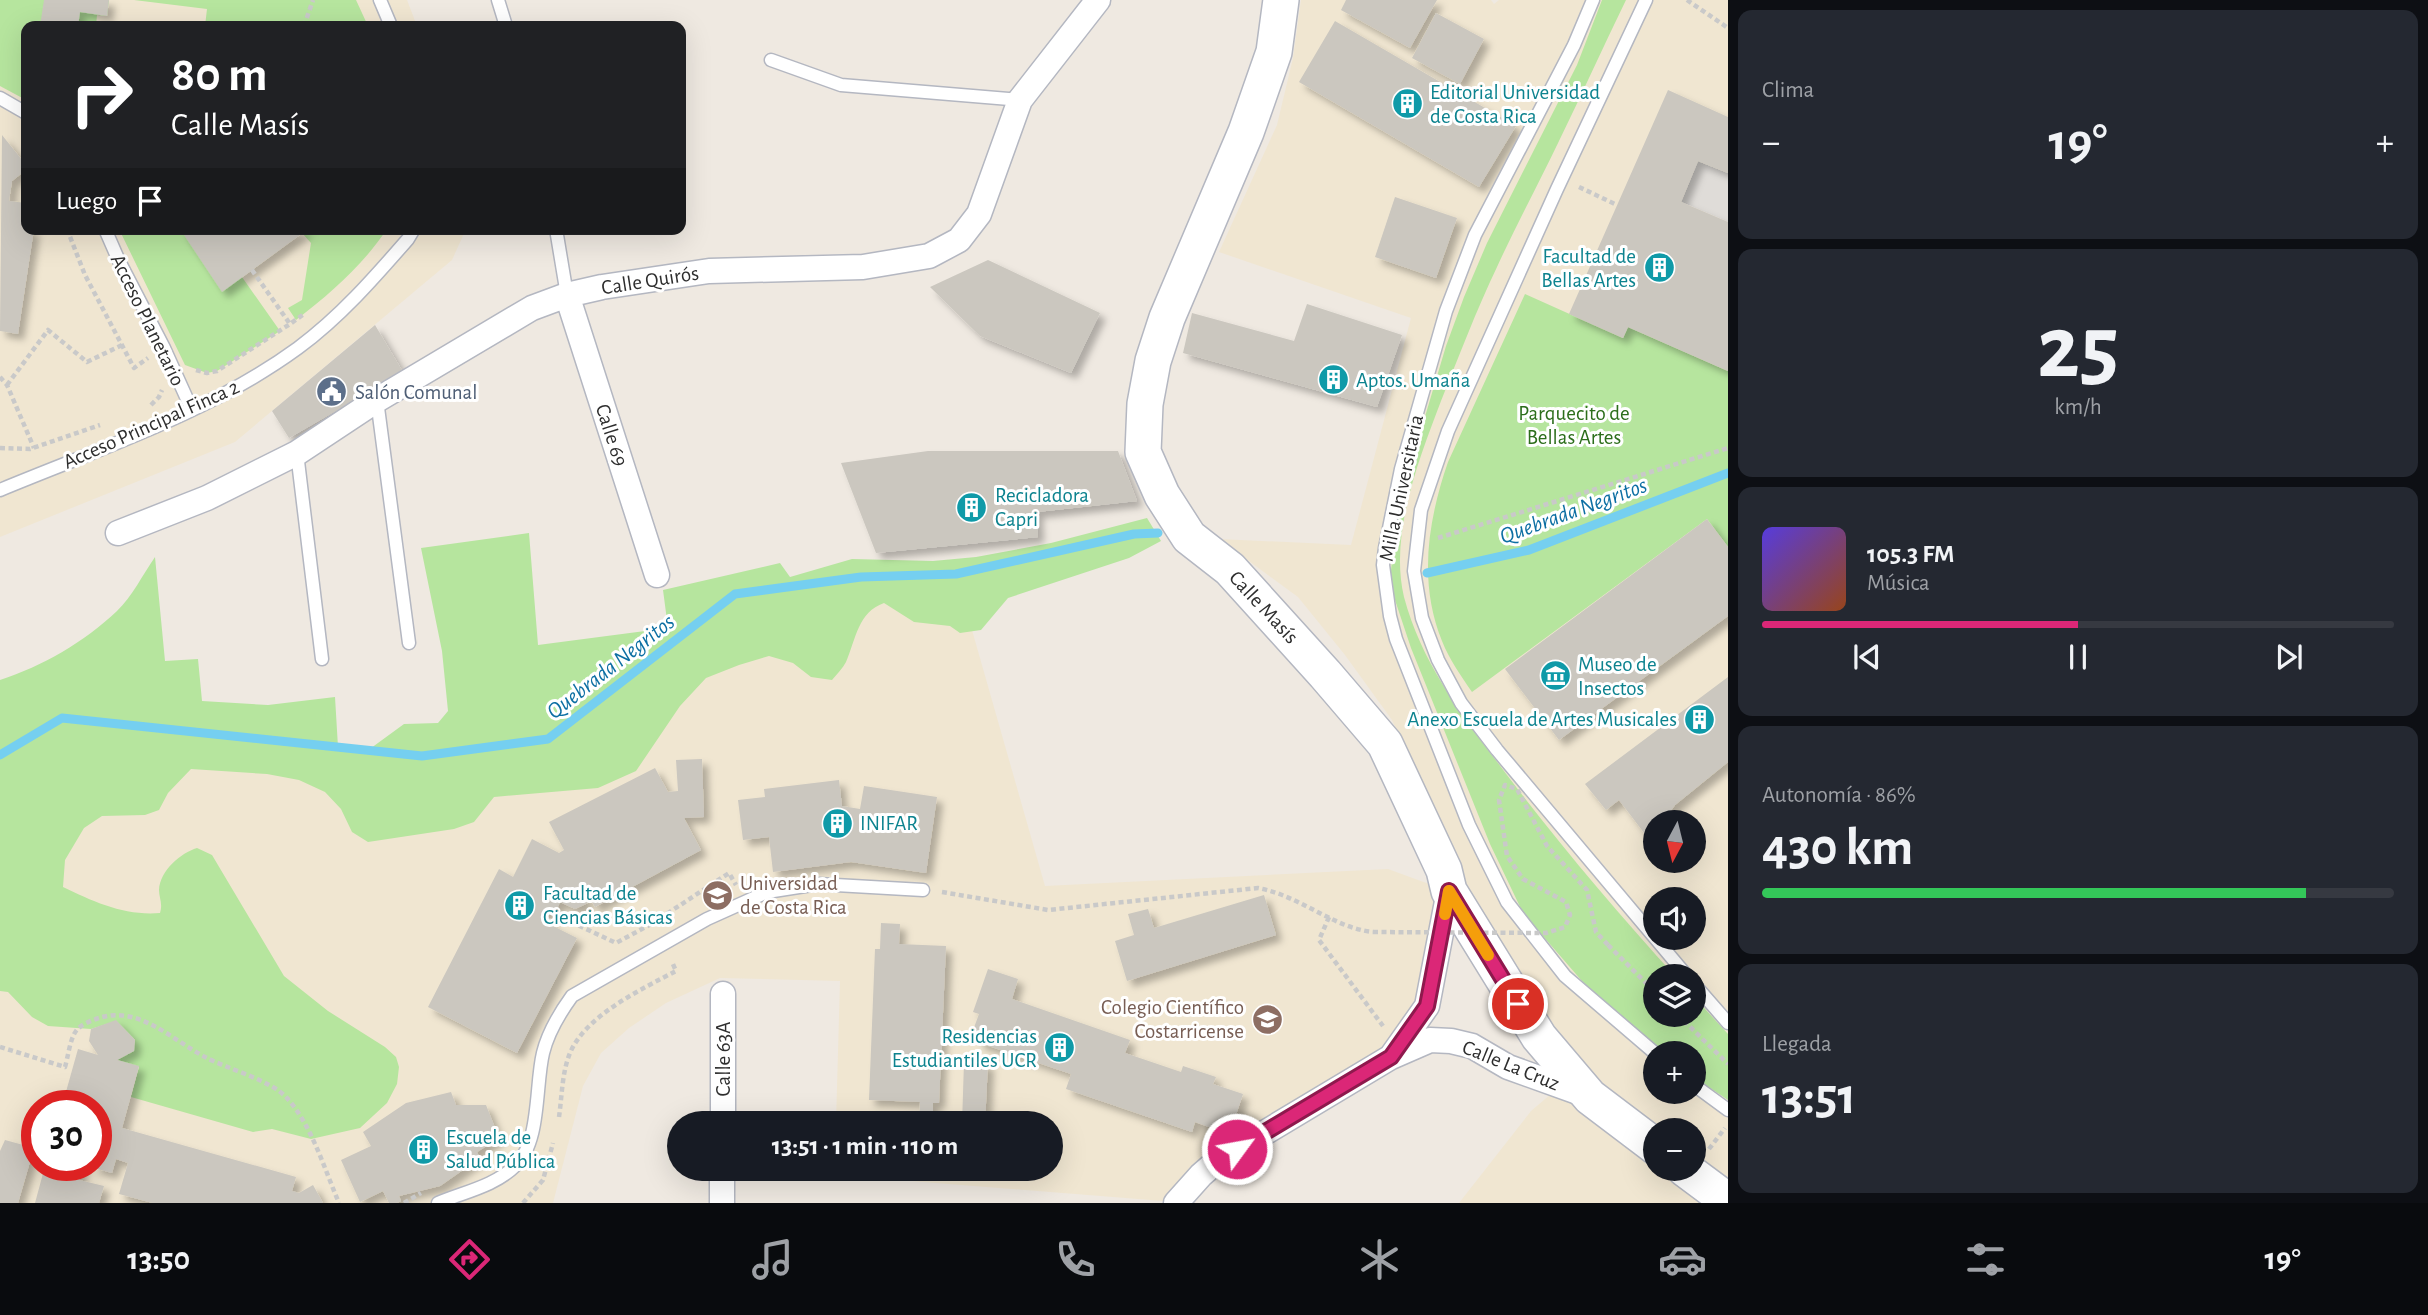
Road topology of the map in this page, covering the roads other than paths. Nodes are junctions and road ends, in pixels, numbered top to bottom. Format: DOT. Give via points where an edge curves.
graph roads {
  1 [pos="380,0"];
  2 [pos="498,0"];
  3 [pos="1098,0"];
  4 [pos="1281,0"];
  5 [pos="1593,0"];
  6 [pos="1646,0"];
  7 [pos="389,21"];
  8 [pos="504,21"];
  9 [pos="771,60"];
  10 [pos="0,98"];
  11 [pos="1020,100"];
  12 [pos="21,110"];
  13 [pos="108,235"];
  14 [pos="410,235"];
  15 [pos="557,235"];
  16 [pos="567,295"];
  17 [pos="377,400"];
  18 [pos="192,410"];
  19 [pos="297,453"];
  20 [pos="0,490"];
  21 [pos="118,533"];
  22 [pos="657,575"];
  23 [pos="409,643"];
  24 [pos="322,659"];
  25 [pos="923,890"];
  26 [pos="1449,891"];
  27 [pos="1677,964"];
  28 [pos="723,994"];
  29 [pos="1706,998"];
  30 [pos="1728,1023"];
  31 [pos="1643,1043"];
  32 [pos="1395,1052"];
  33 [pos="1706,1094"];
  34 [pos="1590,1097"];
  35 [pos="1728,1110"];
  36 [pos="723,1111"];
  37 [pos="1643,1137"];
  38 [pos="722,1181"];
  39 [pos="1701,1181"];
  40 [pos="1728,1201"];
  41 [pos="438,1203"];
  42 [pos="722,1203"];
  43 [pos="1176,1203"];
  1 -- 7 [label="lane"];
  2 -- 8 [label="lane"];
  3 -- 11 [label="street, Calle Quirós"];
  4 -- 26 [label="street, Calle Masís" via="1274,52 1246,132 1160,340 1144,404 1143,452 1162,495 1189,537 1230,569 1385,744 1444,870"];
  5 -- 31 [label="lane, Milla Universitaria" via="1574,46 1475,235 1446,311 1401,469 1383,565 1396,639 1469,825 1507,902 1565,976"];
  6 -- 27 [label="lane, Milla Universitaria" via="1448,431 1421,510 1414,571 1422,618 1461,703"];
  9 -- 11 [label="lane" via="841,85"];
  10 -- 12 [label="lane"];
  11 -- 16 [label="street, Calle Quirós" via="979,214 959,240 929,256 863,267 709,271"];
  13 -- 18 [label="lane, Acceso Planetario"];
  14 -- 18 [label="lane, Acceso Principal Finca 2" via="339,314 299,347 228,393"];
  15 -- 16 [label="lane"];
  16 -- 17 [label="street, Calle Quirós" via="532,308"];
  16 -- 22 [label="street, Calle 69"];
  17 -- 19 [label="street, Calle Quirós"];
  17 -- 23 [label="lane"];
  18 -- 20 [label="lane, Acceso Principal Finca 2"];
  19 -- 21 [label="street, Calle Quirós" via="207,498"];
  19 -- 24 [label="lane"];
  25 -- 41 [label="lane" via="818,884 767,892 717,913 572,996 543,1053 527,1152 515,1167 488,1184"];
  26 -- 32 [label="street, Calle La Cruz" via="1427,1006"];
  26 -- 34 [label="street, Calle Masís" via="1539,1037"];
  28 -- 36 [label="street, Calle 63A"];
  29 -- 30 [label="lane"];
  32 -- 34 [label="street, Calle La Cruz" via="1430,1041 1451,1041"];
  32 -- 43 [label="street, Calle La Cruz" via="1216,1162"];
  33 -- 35 [label="lane"];
  34 -- 37 [label="street, Calle Masís"];
  38 -- 42 [label="street"];
  39 -- 40 [label="street"];
}
